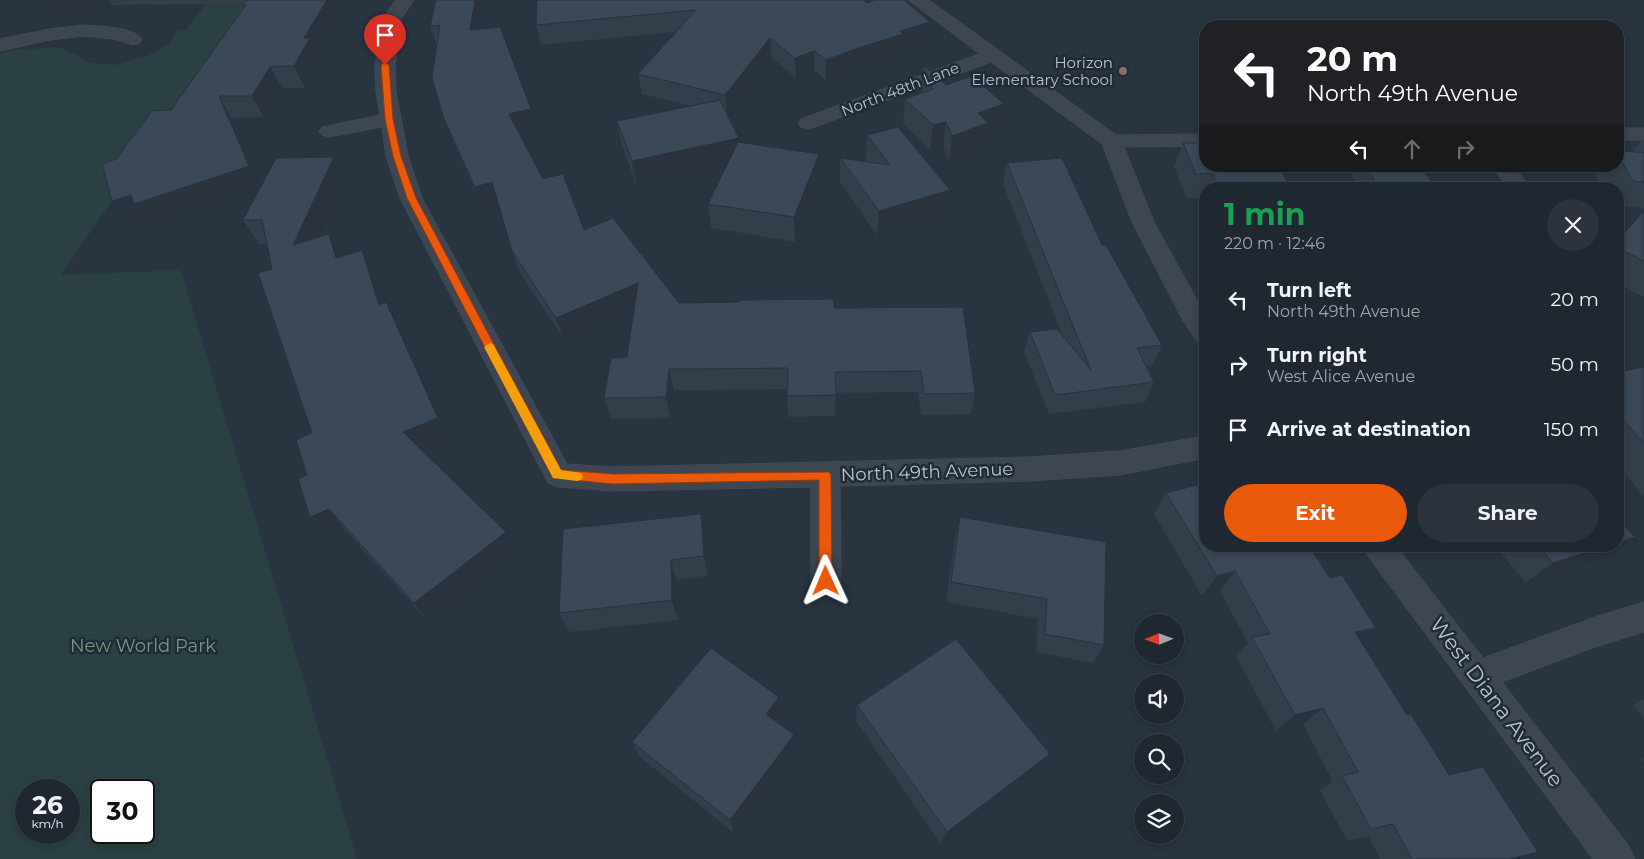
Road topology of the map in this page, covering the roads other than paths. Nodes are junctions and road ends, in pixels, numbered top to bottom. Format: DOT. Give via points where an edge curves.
graph roads {
  1 [pos="405,0"];
  2 [pos="918,0"];
  3 [pos="133,39"];
  4 [pos="0,45"];
  5 [pos="992,55"];
  6 [pos="389,119"];
  7 [pos="808,123"];
  8 [pos="329,131"];
  9 [pos="1624,134"];
  10 [pos="1644,134"];
  11 [pos="1199,140"];
  12 [pos="1111,141"];
  13 [pos="1199,325"];
  14 [pos="1199,448"];
  15 [pos="825,475"];
  16 [pos="1383,552"];
  17 [pos="826,581"];
  18 [pos="1644,617"];
  19 [pos="1477,676"];
  20 [pos="1616,859"];
  1 -- 6 [label="street" via="392,18 385,65"];
  2 -- 5 [label="street"];
  3 -- 4 [label="street" via="109,32 81,32"];
  5 -- 7 [label="street, North 48th Lane"];
  5 -- 12 [label="street"];
  6 -- 8 [label="street"];
  6 -- 15 [label="street, North 49th Avenue" via="411,198 558,474 613,479"];
  9 -- 10 [label="street"];
  11 -- 12 [label="street"];
  12 -- 13 [label="street" via="1143,222"];
  14 -- 15 [label="street, North 49th Avenue" via="1120,463"];
  15 -- 17 [label="street"];
  16 -- 19 [label="street, West Diana Avenue"];
  18 -- 19 [label="street"];
  19 -- 20 [label="street, West Diana Avenue"];
}
